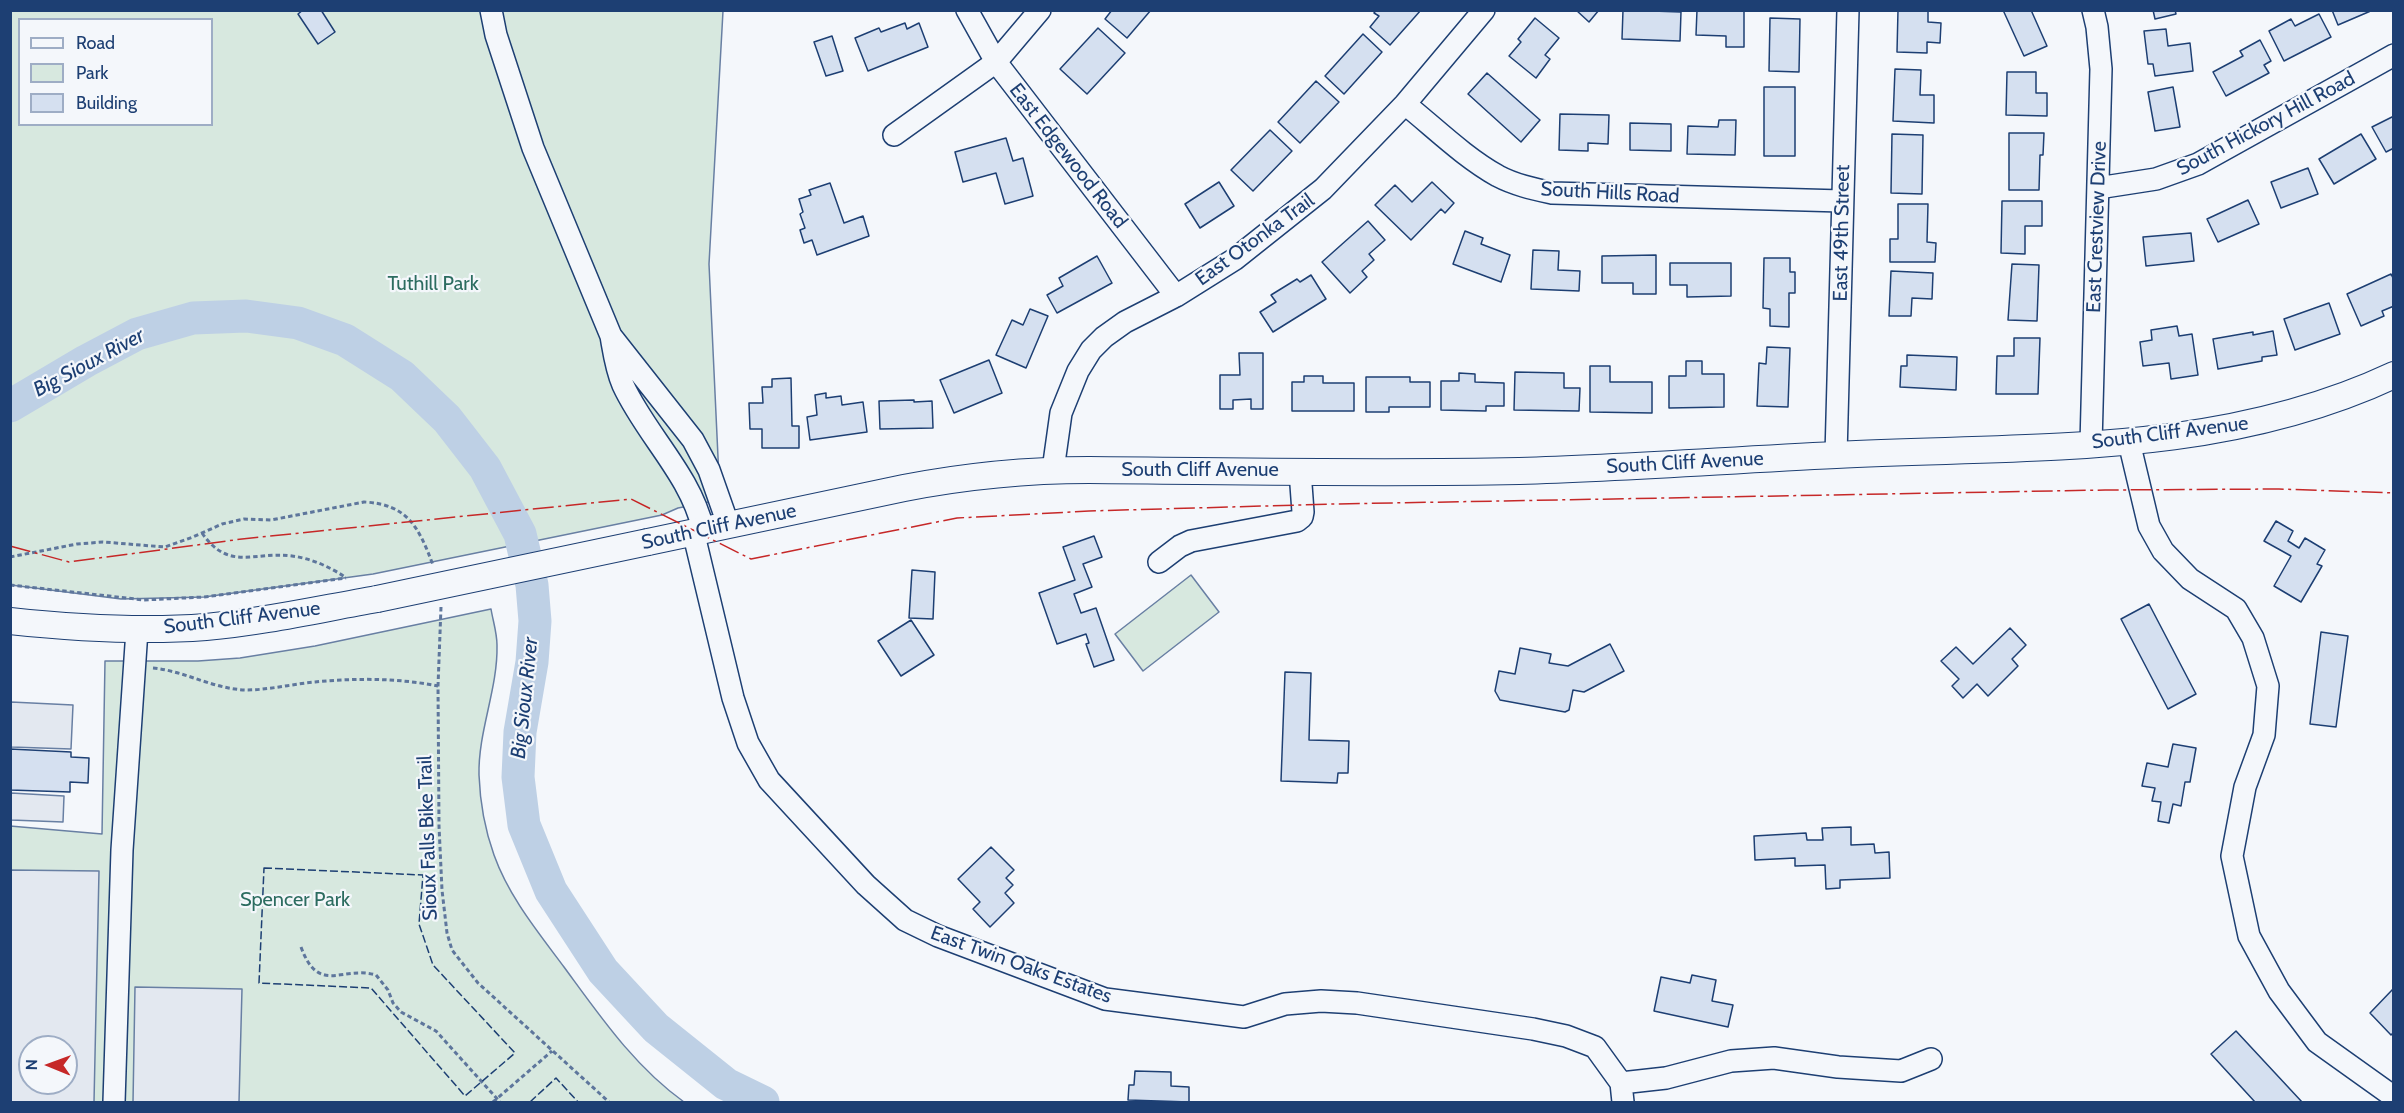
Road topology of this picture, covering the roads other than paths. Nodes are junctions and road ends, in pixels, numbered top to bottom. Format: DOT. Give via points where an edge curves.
graph roads {
  1 [pos="491,10"];
  2 [pos="967,10"];
  3 [pos="1040,10"];
  4 [pos="1484,10"];
  5 [pos="1848,10"];
  6 [pos="2093,10"];
  7 [pos="2394,55"];
  8 [pos="996,62"];
  9 [pos="1405,104"];
  10 [pos="894,135"];
  11 [pos="2098,188"];
  12 [pos="1842,201"];
  13 [pos="1176,296"];
  14 [pos="611,336"];
  15 [pos="2394,375"];
  16 [pos="2129,442"];
  17 [pos="2091,444"];
  18 [pos="1836,454"];
  19 [pos="1053,470"];
  20 [pos="1300,471"];
  21 [pos="728,524"];
  22 [pos="698,530"];
  23 [pos="1159,562"];
  24 [pos="10,621"];
  25 [pos="138,630"];
  26 [pos="1931,1059"];
  27 [pos="1622,1093"];
  28 [pos="2394,1097"];
  29 [pos="114,1102"];
  1 -- 14 [label="street" via="533,148"];
  2 -- 8 [label="street, East Edgewood Road"];
  3 -- 8 [label="street"];
  4 -- 9 [label="street, East Otonka Trail"];
  5 -- 12 [label="street, East 49th Street"];
  6 -- 11 [label="street, East Crestview Drive" via="2102,69"];
  7 -- 11 [label="street, South Hickory Hill Road" via="2198,164 2156,179"];
  8 -- 10 [label="street"];
  8 -- 13 [label="street, East Edgewood Road"];
  9 -- 12 [label="street, South Hills Road" via="1478,164 1522,186 1552,193"];
  9 -- 13 [label="street, East Otonka Trail" via="1323,189 1235,259"];
  11 -- 17 [label="street, East Crestview Drive"];
  12 -- 18 [label="street, East 49th Street"];
  13 -- 19 [label="street, East Otonka Trail" via="1125,322 1091,350 1061,413"];
  14 -- 21 [label="street" via="693,440 709,470"];
  14 -- 22 [label="street, East Twin Oaks Estates" via="624,387 686,485 695,505"];
  15 -- 16 [label="main road, South Cliff Avenue" via="2284,416 2233,428"];
  16 -- 17 [label="main road, South Cliff Avenue"];
  16 -- 28 [label="street" via="2149,526 2163,551 2190,579 2236,609 2253,638 2268,686 2264,735 2245,787 2232,856 2249,936 2279,991 2317,1042"];
  17 -- 18 [label="main road, South Cliff Avenue"];
  18 -- 20 [label="main road, South Cliff Avenue" via="1520,471"];
  19 -- 20 [label="main road, South Cliff Avenue"];
  19 -- 21 [label="main road, South Cliff Avenue" via="941,481"];
  20 -- 23 [label="street" via="1303,512 1297,521 1191,542"];
  21 -- 22 [label="main road, South Cliff Avenue"];
  22 -- 25 [label="main road, South Cliff Avenue, bridge" via="377,599 254,621"];
  22 -- 27 [label="street, East Twin Oaks Estates" via="734,698 748,743 769,780 866,885 905,920 1105,999 1244,1017 1285,1004 1357,1003 1555,1034 1595,1047"];
  24 -- 25 [label="main road, South Cliff Avenue"];
  25 -- 29 [label="street" via="122,850"];
  26 -- 27 [label="street" via="1901,1071 1774,1058 1731,1061"];
}
